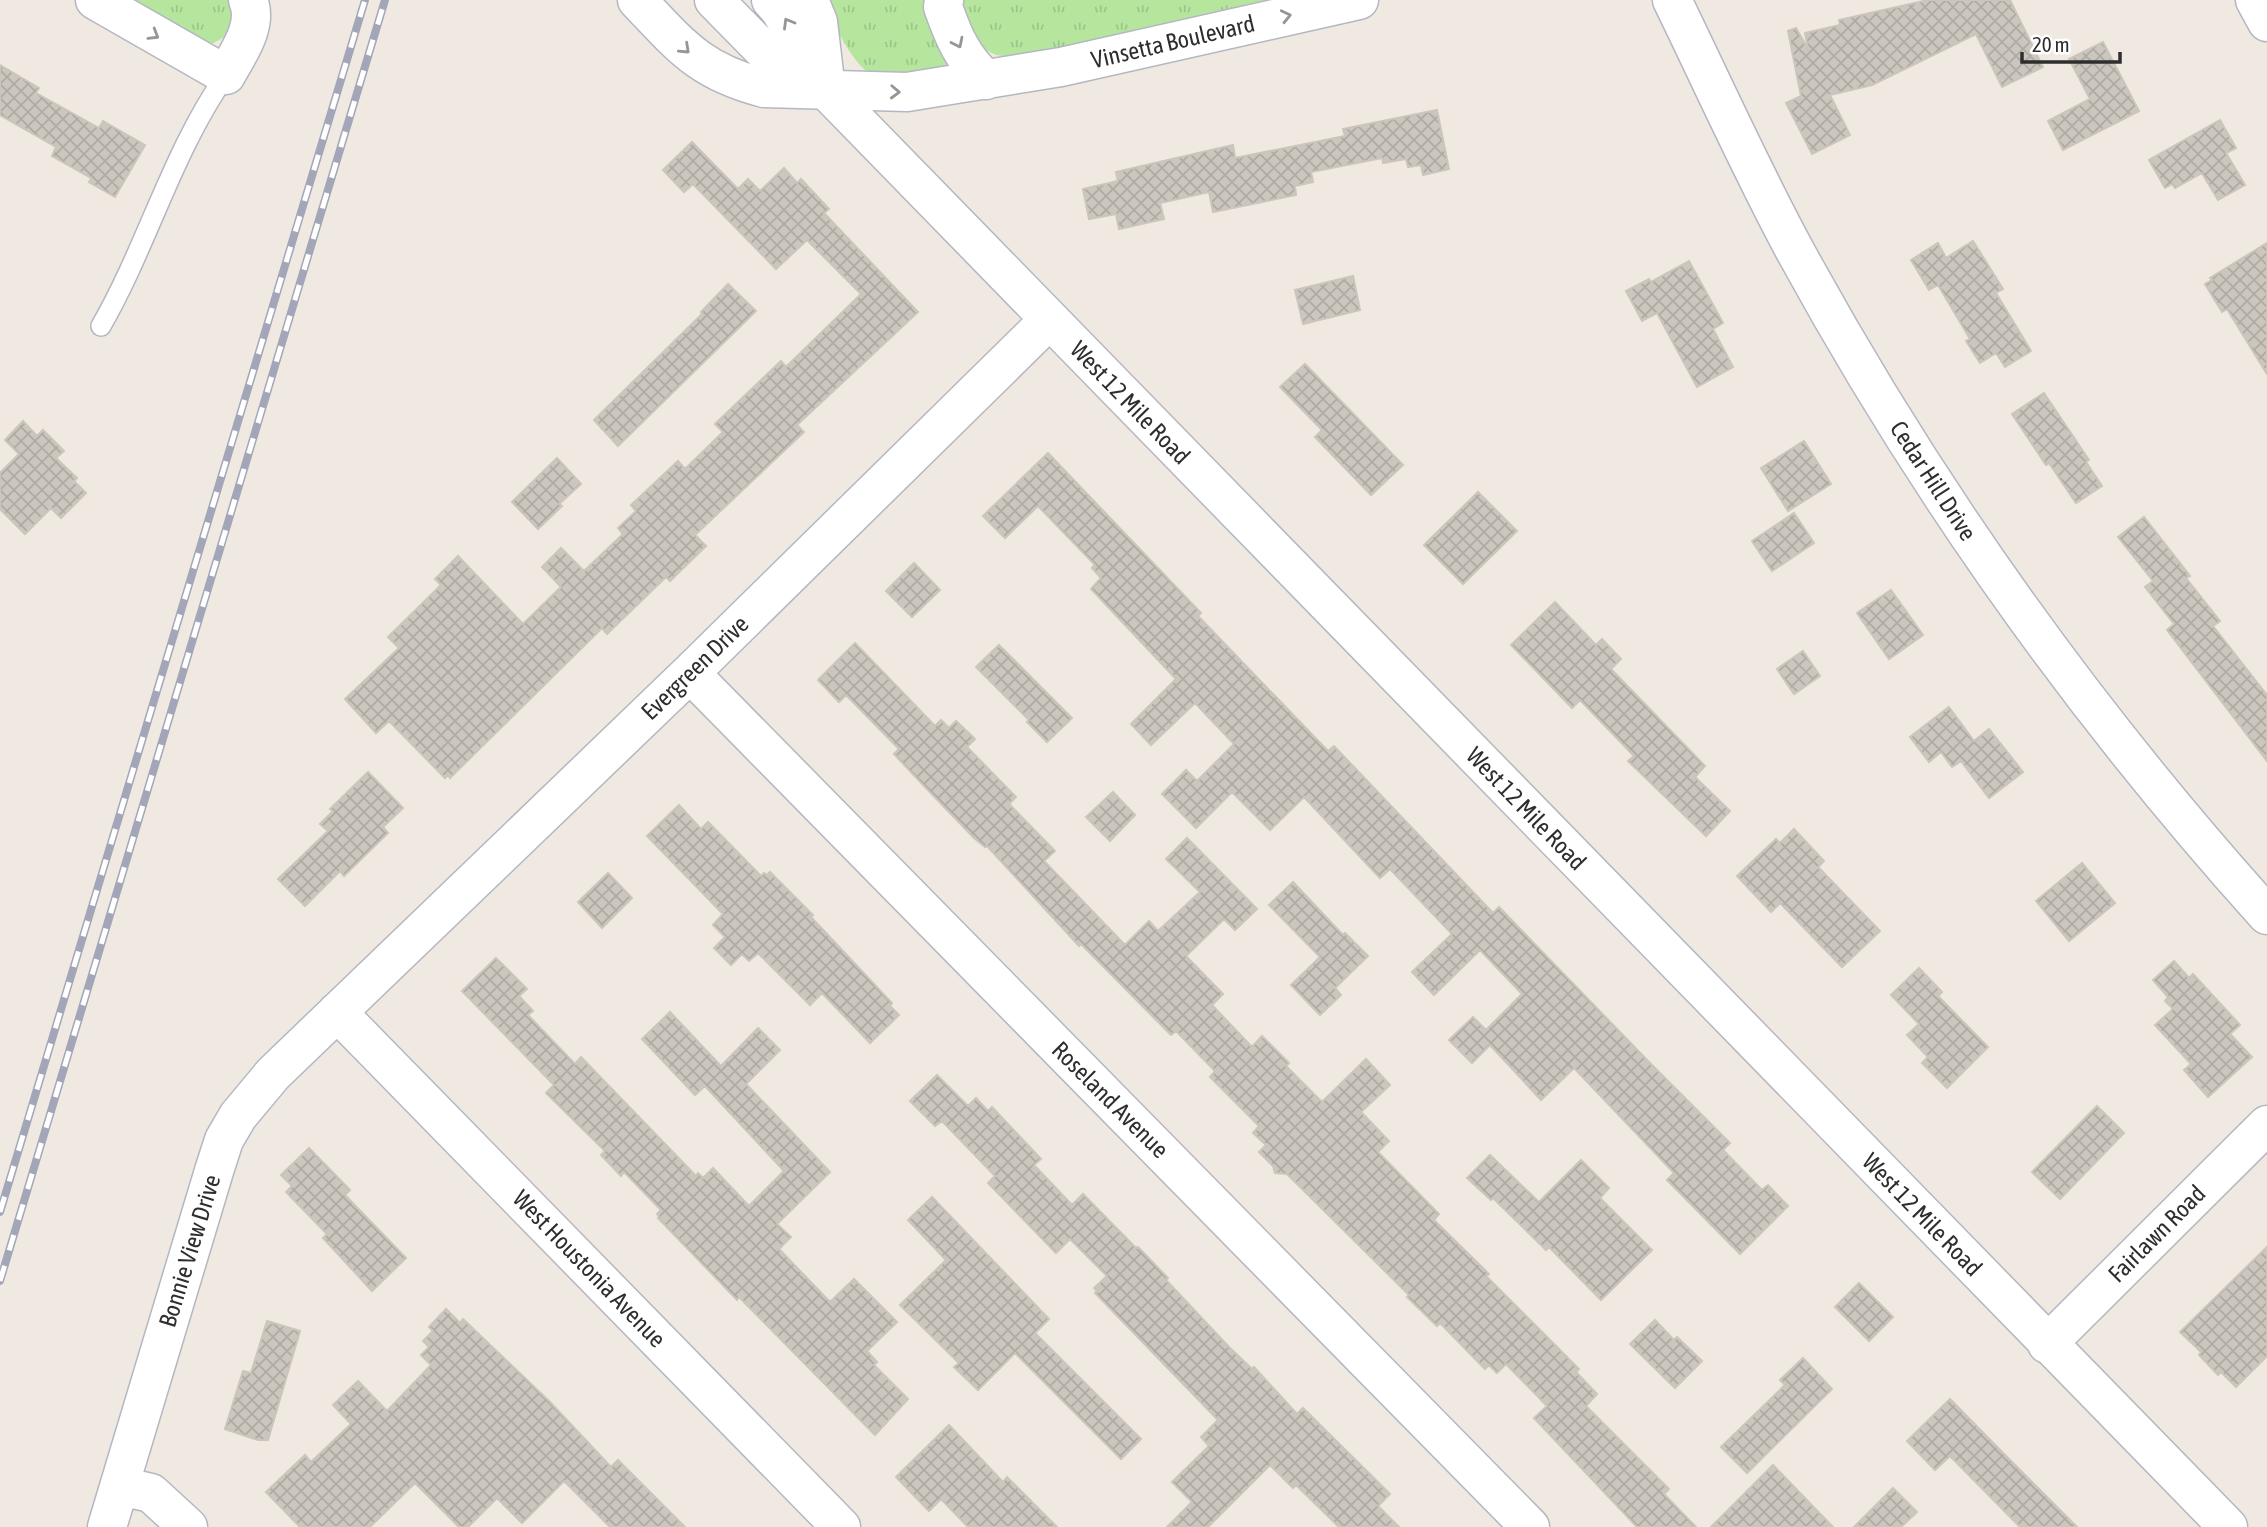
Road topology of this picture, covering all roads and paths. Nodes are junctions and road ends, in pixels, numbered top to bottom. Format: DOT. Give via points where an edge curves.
graph roads {
  1 [pos="95,0"];
  2 [pos="248,0"];
  3 [pos="637,0"];
  4 [pos="714,0"];
  5 [pos="771,0"];
  6 [pos="809,0"];
  7 [pos="944,0"];
  8 [pos="1359,0"];
  9 [pos="1672,0"];
  10 [pos="2255,0"];
  11 [pos="2267,22"];
  12 [pos="226,75"];
  13 [pos="986,80"];
  14 [pos="826,90"];
  15 [pos="1049,320"];
  16 [pos="102,326"];
  17 [pos="690,673"];
  18 [pos="2267,915"];
  19 [pos="337,1012"];
  20 [pos="2267,1125"];
  21 [pos="2047,1343"];
  22 [pos="120,1486"];
  23 [pos="107,1527"];
  24 [pos="188,1527"];
  25 [pos="841,1527"];
  26 [pos="1530,1527"];
  27 [pos="2228,1527"];
  1 -- 12 [label="street, one-way"];
  2 -- 12 [label="street" via="250,28"];
  3 -- 14 [label="street, Vinsetta Boulevard, one-way" via="696,60 717,72 764,88"];
  4 -- 14 [label="street, West 12 Mile Road" via="768,55"];
  14 -- 5 [label="street, West 12 Mile Road, one-way"];
  6 -- 14 [label="street" via="818,22"];
  7 -- 13 [label="street, one-way" via="958,47"];
  13 -- 8 [label="street, Vinsetta Boulevard, one-way"];
  9 -- 18 [label="street, Cedar Hill Drive" via="1793,246 1932,482 2066,672"];
  10 -- 11 [label="street"];
  12 -- 16 [label="lane" via="186,141 125,285"];
  14 -- 13 [label="street, Vinsetta Boulevard, one-way" via="907,92"];
  14 -- 15 [label="street, West 12 Mile Road"];
  15 -- 17 [label="street, Evergreen Drive"];
  15 -- 21 [label="street, West 12 Mile Road"];
  17 -- 19 [label="street, Evergreen Drive"];
  17 -- 26 [label="street, Roseland Avenue"];
  19 -- 22 [label="street, Bonnie View Drive" via="254,1095 224,1140"];
  19 -- 25 [label="street, West Houstonia Avenue"];
  20 -- 21 [label="street, Fairlawn Road"];
  21 -- 27 [label="street, West 12 Mile Road"];
  22 -- 23 [label="street, Bonnie View Drive"];
  22 -- 24 [label="street" via="152,1493"];
}
